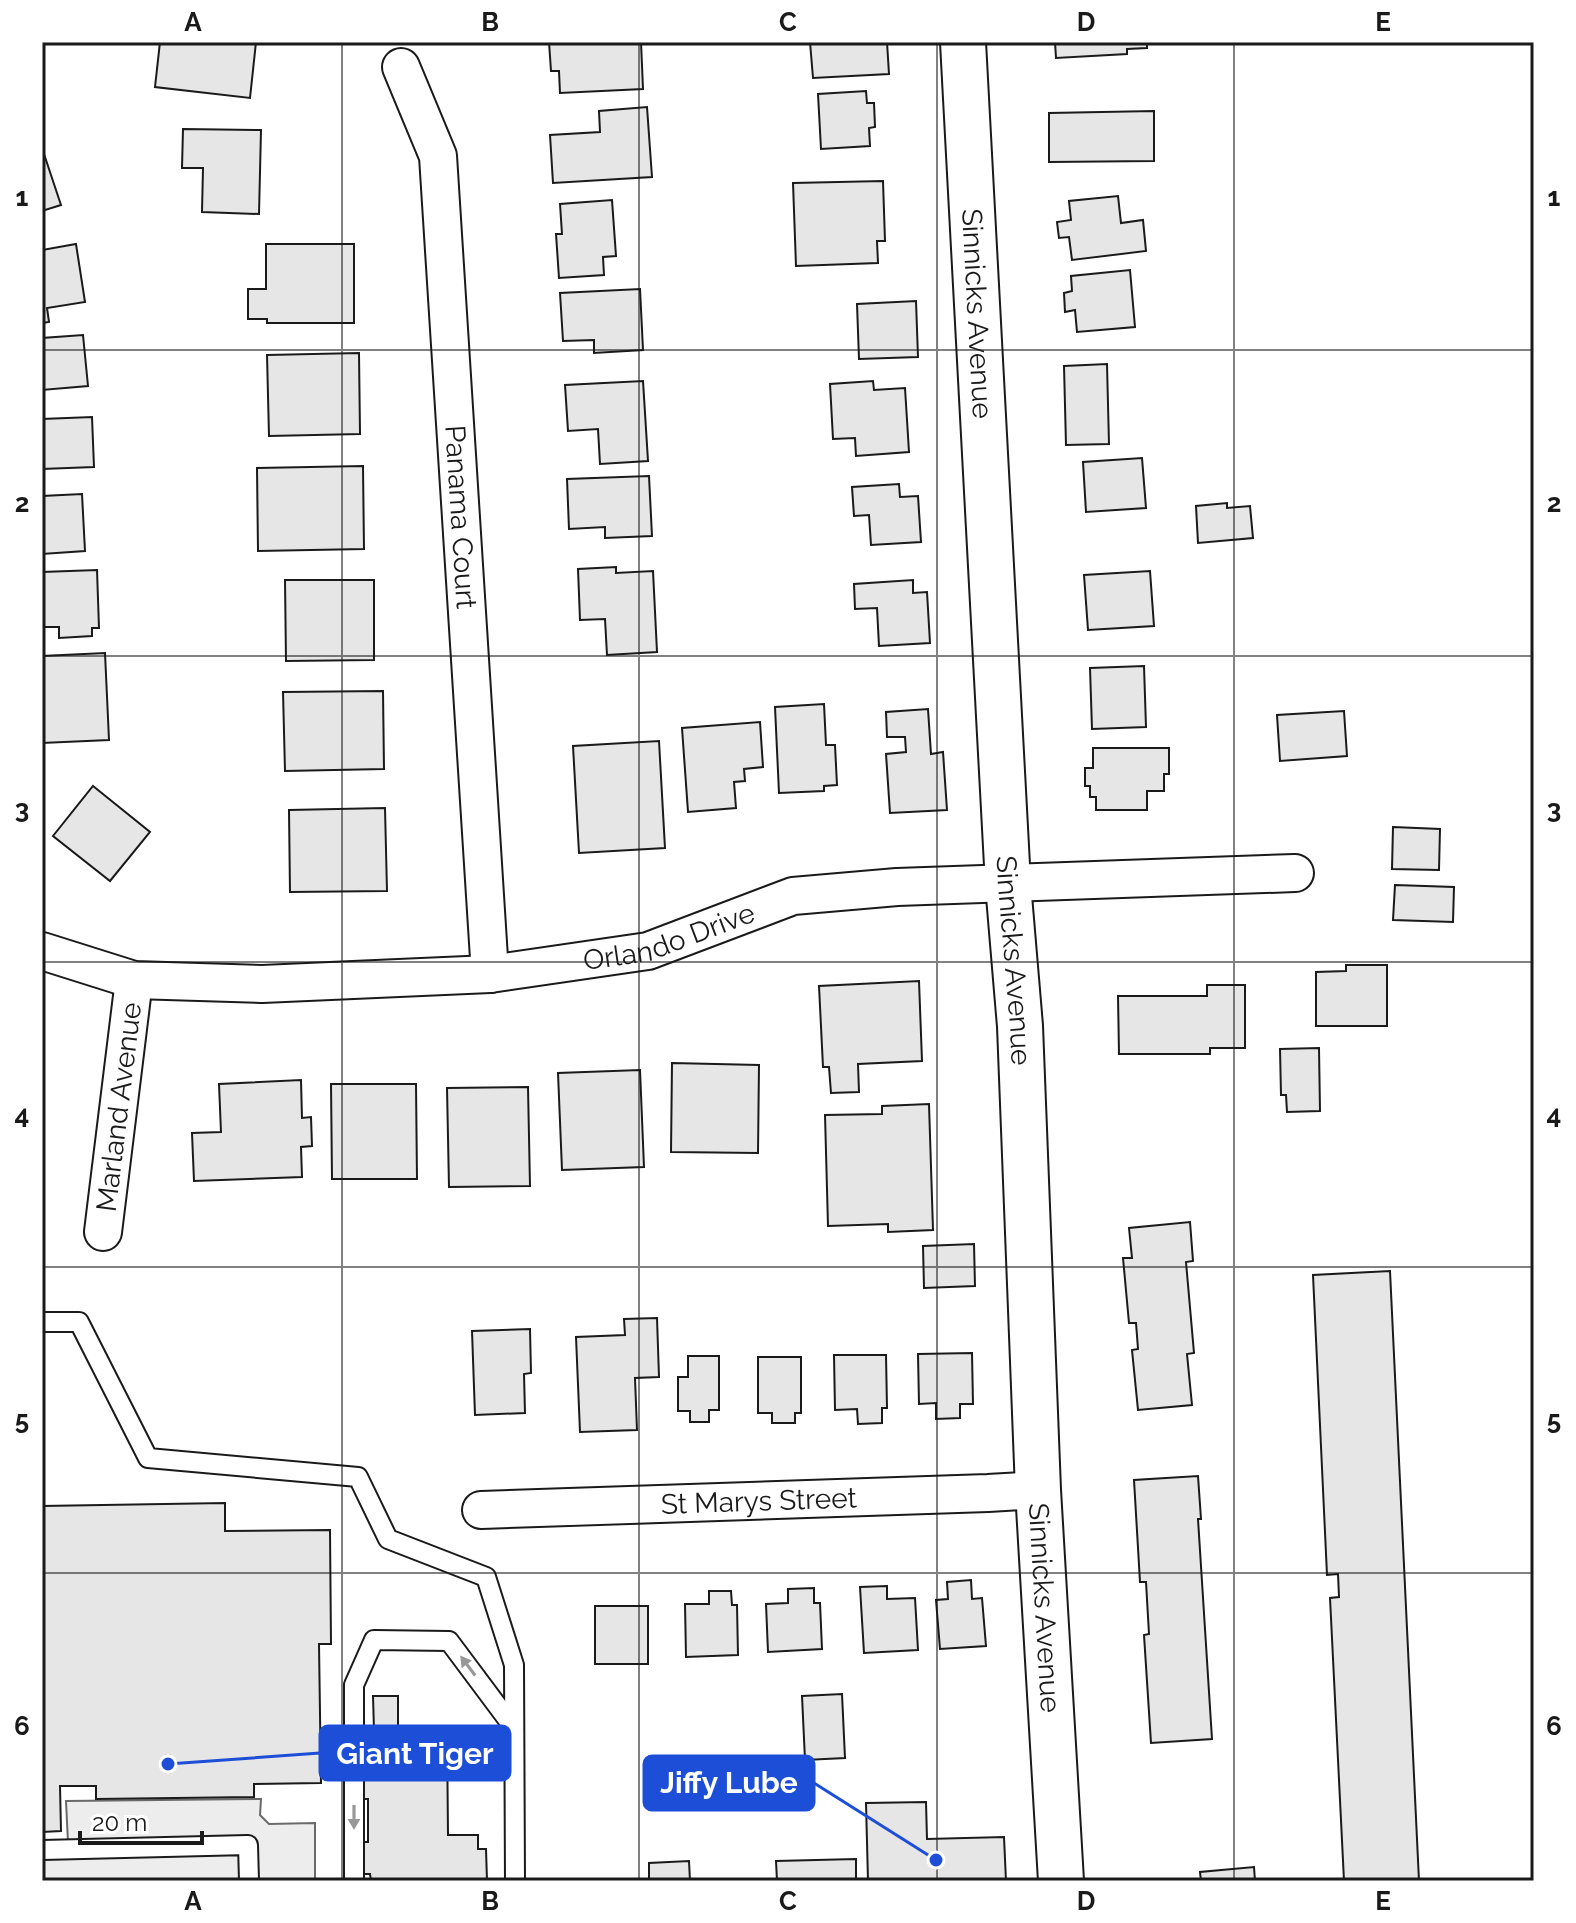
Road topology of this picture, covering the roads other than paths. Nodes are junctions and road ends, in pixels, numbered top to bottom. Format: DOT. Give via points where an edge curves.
graph roads {
  1 [pos="963,42"];
  2 [pos="401,67"];
  3 [pos="1295,873"];
  4 [pos="1008,884"];
  5 [pos="42,951"];
  6 [pos="490,974"];
  7 [pos="134,980"];
  8 [pos="103,1232"];
  9 [pos="42,1322"];
  10 [pos="1038,1490"];
  11 [pos="481,1510"];
  12 [pos="514,1728"];
  13 [pos="42,1850"];
  14 [pos="249,1881"];
  15 [pos="354,1881"];
  16 [pos="515,1881"];
  17 [pos="1061,1881"];
  1 -- 4 [label="street, Sinnicks Avenue"];
  2 -- 6 [label="street, Panama Court" via="438,156"];
  3 -- 4 [label="street, Orlando Drive"];
  4 -- 6 [label="street, Orlando Drive" via="793,896 648,951"];
  4 -- 10 [label="street, Sinnicks Avenue" via="1020,1026"];
  5 -- 7 [label="street, Orlando Drive"];
  6 -- 7 [label="street, Orlando Drive" via="262,984"];
  7 -- 8 [label="street, Marland Avenue"];
  9 -- 12 [label="lane" via="79,1322 148,1458 358,1477 388,1539 486,1577 514,1665"];
  10 -- 11 [label="street, St Marys Street"];
  10 -- 17 [label="street, Sinnicks Avenue"];
  12 -- 15 [label="lane, one-way" via="449,1641 374,1640 354,1685"];
  12 -- 16 [label="lane"];
  13 -- 14 [label="lane" via="248,1845"];
}
